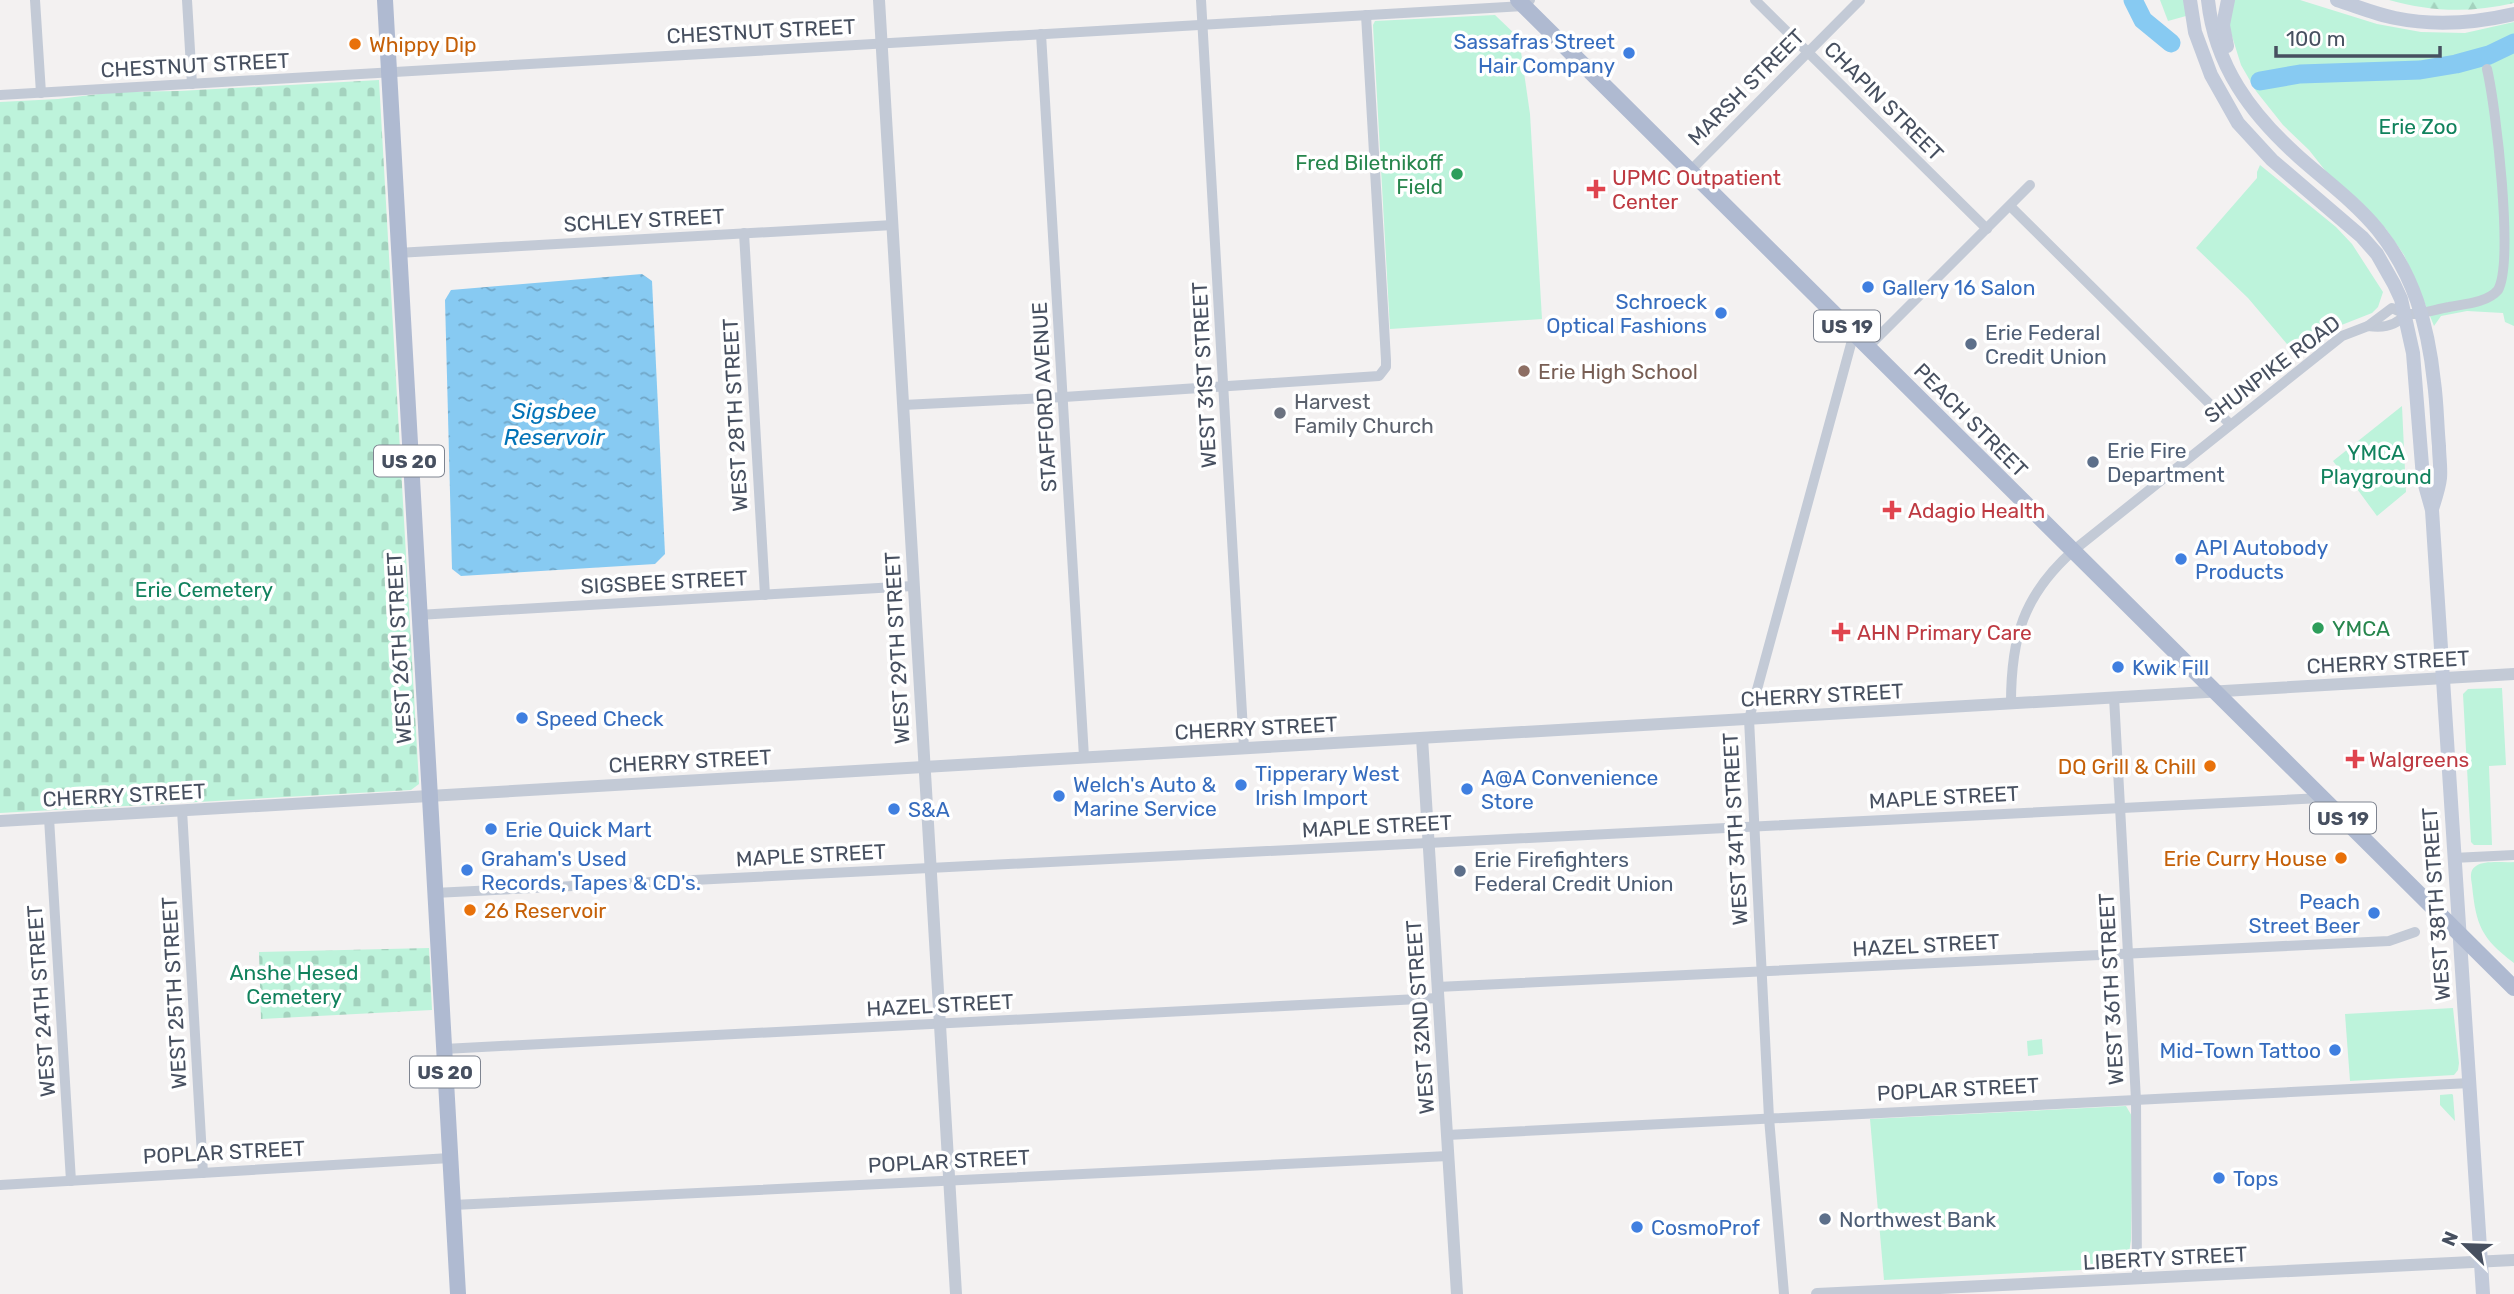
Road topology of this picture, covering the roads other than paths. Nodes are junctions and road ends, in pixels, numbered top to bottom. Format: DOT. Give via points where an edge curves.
graph roads {
  1 [pos="36,0"];
  2 [pos="187,0"];
  3 [pos="384,0"];
  4 [pos="880,0"];
  5 [pos="1201,0"];
  6 [pos="1755,0"];
  7 [pos="1860,0"];
  8 [pos="2190,0"];
  9 [pos="2337,0"];
  10 [pos="1524,2"];
  11 [pos="2217,6"];
  12 [pos="1366,15"];
  13 [pos="2514,15"];
  14 [pos="1202,24"];
  15 [pos="1041,34"];
  16 [pos="882,43"];
  17 [pos="1808,52"];
  18 [pos="2487,69"];
  19 [pos="388,72"];
  20 [pos="192,84"];
  21 [pos="41,93"];
  22 [pos="0,95"];
  23 [pos="1690,170"];
  24 [pos="2030,185"];
  25 [pos="2010,206"];
  26 [pos="893,225"];
  27 [pos="1987,229"];
  28 [pos="744,233"];
  29 [pos="397,253"];
  30 [pos="2403,284"];
  31 [pos="2422,312"];
  32 [pos="2405,314"];
  33 [pos="1854,333"];
  34 [pos="1868,347"];
  35 [pos="1224,386"];
  36 [pos="1064,397"];
  37 [pos="903,405"];
  38 [pos="2230,424"];
  39 [pos="2432,510"];
  40 [pos="2074,550"];
  41 [pos="913,586"];
  42 [pos="765,595"];
  43 [pos="418,615"];
  44 [pos="2514,674"];
  45 [pos="2442,678"];
  46 [pos="2215,691"];
  47 [pos="2114,697"];
  48 [pos="2011,703"];
  49 [pos="1749,719"];
  50 [pos="1422,738"];
  51 [pos="1244,748"];
  52 [pos="1084,757"];
  53 [pos="924,767"];
  54 [pos="429,796"];
  55 [pos="2322,797"];
  56 [pos="2120,808"];
  57 [pos="182,810"];
  58 [pos="49,818"];
  59 [pos="0,821"];
  60 [pos="1753,826"];
  61 [pos="1428,843"];
  62 [pos="2514,855"];
  63 [pos="2453,858"];
  64 [pos="930,868"];
  65 [pos="434,893"];
  66 [pos="2416,932"];
  67 [pos="2458,932"];
  68 [pos="2128,955"];
  69 [pos="1761,973"];
  70 [pos="2514,988"];
  71 [pos="1438,993"];
  72 [pos="940,1024"];
  73 [pos="444,1049"];
  74 [pos="2470,1083"];
  75 [pos="2136,1100"];
  76 [pos="1769,1118"];
  77 [pos="1447,1135"];
  78 [pos="1448,1156"];
  79 [pos="450,1158"];
  80 [pos="203,1173"];
  81 [pos="71,1181"];
  82 [pos="949,1181"];
  83 [pos="0,1185"];
  84 [pos="453,1205"];
  85 [pos="2514,1260"];
  86 [pos="2481,1262"];
  87 [pos="2137,1279"];
  88 [pos="458,1294"];
  89 [pos="956,1294"];
  90 [pos="1457,1294"];
  91 [pos="1784,1294"];
  92 [pos="1818,1294"];
  93 [pos="2483,1294"];
  1 -- 21 [label="street"];
  2 -- 20 [label="street"];
  3 -- 19 [label="main road, WEST 26TH STREET / US 20"];
  4 -- 16 [label="street, WEST 29TH STREET"];
  5 -- 14 [label="street, WEST 31ST STREET"];
  6 -- 17 [label="street, CHAPIN STREET"];
  7 -- 17 [label="street, MARSH STREET"];
  8 -- 30 [label="main road, WEST 38TH STREET" via="2195,32 2211,75 2238,123 2272,160 2362,237"];
  9 -- 13 [label="main road" via="2414,21 2471,22"];
  10 -- 12 [label="street, CHESTNUT STREET"];
  10 -- 23 [label="main road, PEACH STREET / US 19"];
  11 -- 30 [label="main road, WEST 38TH STREET" via="2227,70 2246,100 2269,128 2378,230"];
  12 -- 14 [label="street, CHESTNUT STREET"];
  12 -- 35 [label="street" via="1384,371 1374,378"];
  14 -- 15 [label="street, CHESTNUT STREET"];
  14 -- 35 [label="street, WEST 31ST STREET"];
  15 -- 16 [label="street, CHESTNUT STREET"];
  15 -- 36 [label="street, STAFFORD AVENUE"];
  16 -- 19 [label="street, CHESTNUT STREET"];
  16 -- 26 [label="street, WEST 29TH STREET"];
  17 -- 23 [label="street, MARSH STREET"];
  17 -- 27 [label="street, CHAPIN STREET"];
  18 -- 31 [label="street, SHUNPIKE ROAD" via="2507,220 2502,283 2480,300"];
  19 -- 20 [label="street, CHESTNUT STREET"];
  19 -- 29 [label="main road, WEST 26TH STREET / US 20"];
  20 -- 21 [label="street, CHESTNUT STREET"];
  21 -- 22 [label="street, CHESTNUT STREET"];
  23 -- 33 [label="main road, PEACH STREET / US 19"];
  24 -- 25 [label="street"];
  25 -- 27 [label="street"];
  25 -- 38 [label="street"];
  26 -- 28 [label="street, SCHLEY STREET"];
  26 -- 37 [label="street, WEST 29TH STREET"];
  27 -- 34 [label="street"];
  28 -- 29 [label="street, SCHLEY STREET"];
  28 -- 42 [label="street, WEST 28TH STREET"];
  29 -- 43 [label="main road, WEST 26TH STREET / US 20"];
  30 -- 31 [label="main road, WEST 38TH STREET"];
  30 -- 32 [label="main road, WEST 38TH STREET"];
  31 -- 32 [label="street, SHUNPIKE ROAD"];
  31 -- 39 [label="main road, WEST 38TH STREET" via="2436,396 2440,478"];
  32 -- 38 [label="street, SHUNPIKE ROAD" via="2396,323 2368,326 2337,338"];
  32 -- 39 [label="main road, WEST 38TH STREET" via="2416,373 2423,478"];
  33 -- 34 [label="main road, PEACH STREET / US 19"];
  33 -- 49 [label="street, WEST 34TH STREET"];
  34 -- 40 [label="main road, PEACH STREET / US 19"];
  35 -- 36 [label="street"];
  35 -- 51 [label="street, WEST 31ST STREET"];
  36 -- 37 [label="street"];
  36 -- 52 [label="street, STAFFORD AVENUE"];
  37 -- 41 [label="street, WEST 29TH STREET"];
  38 -- 40 [label="street, SHUNPIKE ROAD"];
  39 -- 45 [label="main road, WEST 38TH STREET"];
  40 -- 46 [label="main road, PEACH STREET / US 19"];
  40 -- 48 [label="street, SHUNPIKE ROAD" via="2043,582 2023,617 2012,658"];
  41 -- 42 [label="street, SIGSBEE STREET"];
  41 -- 53 [label="street, WEST 29TH STREET"];
  42 -- 43 [label="street, SIGSBEE STREET"];
  43 -- 54 [label="main road, WEST 26TH STREET / US 20"];
  44 -- 45 [label="street, CHERRY STREET"];
  45 -- 46 [label="street, CHERRY STREET"];
  45 -- 63 [label="main road, WEST 38TH STREET"];
  46 -- 47 [label="street, CHERRY STREET"];
  46 -- 55 [label="main road, PEACH STREET / US 19"];
  47 -- 48 [label="street, CHERRY STREET"];
  47 -- 56 [label="street, WEST 36TH STREET"];
  48 -- 49 [label="street, CHERRY STREET"];
  49 -- 50 [label="street, CHERRY STREET"];
  49 -- 60 [label="street, WEST 34TH STREET"];
  50 -- 51 [label="street, CHERRY STREET"];
  50 -- 61 [label="street, WEST 32ND STREET"];
  51 -- 52 [label="street, CHERRY STREET"];
  52 -- 53 [label="street, CHERRY STREET"];
  53 -- 54 [label="street, CHERRY STREET"];
  53 -- 64 [label="street, WEST 29TH STREET"];
  54 -- 57 [label="street, CHERRY STREET"];
  54 -- 65 [label="main road, WEST 26TH STREET / US 20"];
  55 -- 56 [label="street, MAPLE STREET"];
  55 -- 67 [label="main road, PEACH STREET / US 19"];
  56 -- 60 [label="street, MAPLE STREET"];
  56 -- 68 [label="street, WEST 36TH STREET"];
  57 -- 58 [label="street, CHERRY STREET"];
  57 -- 80 [label="street, WEST 25TH STREET"];
  58 -- 59 [label="street, CHERRY STREET"];
  58 -- 81 [label="street, WEST 24TH STREET"];
  60 -- 61 [label="street, MAPLE STREET"];
  60 -- 69 [label="street, WEST 34TH STREET"];
  61 -- 64 [label="street, MAPLE STREET"];
  61 -- 71 [label="street, WEST 32ND STREET"];
  62 -- 63 [label="street"];
  63 -- 67 [label="main road, WEST 38TH STREET"];
  64 -- 65 [label="street, MAPLE STREET"];
  64 -- 72 [label="street, WEST 29TH STREET"];
  65 -- 73 [label="main road, WEST 26TH STREET / US 20"];
  66 -- 68 [label="street, HAZEL STREET" via="2389,941"];
  67 -- 70 [label="main road, PEACH STREET / US 19"];
  67 -- 74 [label="main road, WEST 38TH STREET"];
  68 -- 69 [label="street, HAZEL STREET"];
  68 -- 75 [label="street, WEST 36TH STREET"];
  69 -- 71 [label="street, HAZEL STREET"];
  69 -- 76 [label="street, WEST 34TH STREET"];
  71 -- 72 [label="street, HAZEL STREET"];
  71 -- 77 [label="street, WEST 32ND STREET"];
  72 -- 73 [label="street, HAZEL STREET"];
  72 -- 82 [label="street, WEST 29TH STREET"];
  73 -- 79 [label="main road, WEST 26TH STREET / US 20"];
  74 -- 75 [label="street, POPLAR STREET"];
  74 -- 86 [label="main road, WEST 38TH STREET"];
  75 -- 76 [label="street, POPLAR STREET"];
  75 -- 87 [label="street, WEST 36TH STREET"];
  76 -- 77 [label="street, POPLAR STREET"];
  76 -- 91 [label="street, WEST 34TH STREET"];
  77 -- 78 [label="street, WEST 32ND STREET"];
  78 -- 82 [label="street, POPLAR STREET"];
  78 -- 90 [label="street, WEST 32ND STREET"];
  79 -- 80 [label="street, POPLAR STREET"];
  79 -- 84 [label="main road, WEST 26TH STREET / US 20"];
  80 -- 81 [label="street, POPLAR STREET"];
  81 -- 83 [label="street, POPLAR STREET"];
  82 -- 84 [label="street, POPLAR STREET"];
  82 -- 89 [label="street, WEST 29TH STREET"];
  84 -- 88 [label="main road, WEST 26TH STREET / US 20"];
  85 -- 86 [label="street, LIBERTY STREET"];
  86 -- 87 [label="street, LIBERTY STREET"];
  86 -- 93 [label="main road, WEST 38TH STREET"];
  87 -- 92 [label="street, LIBERTY STREET"];
}
